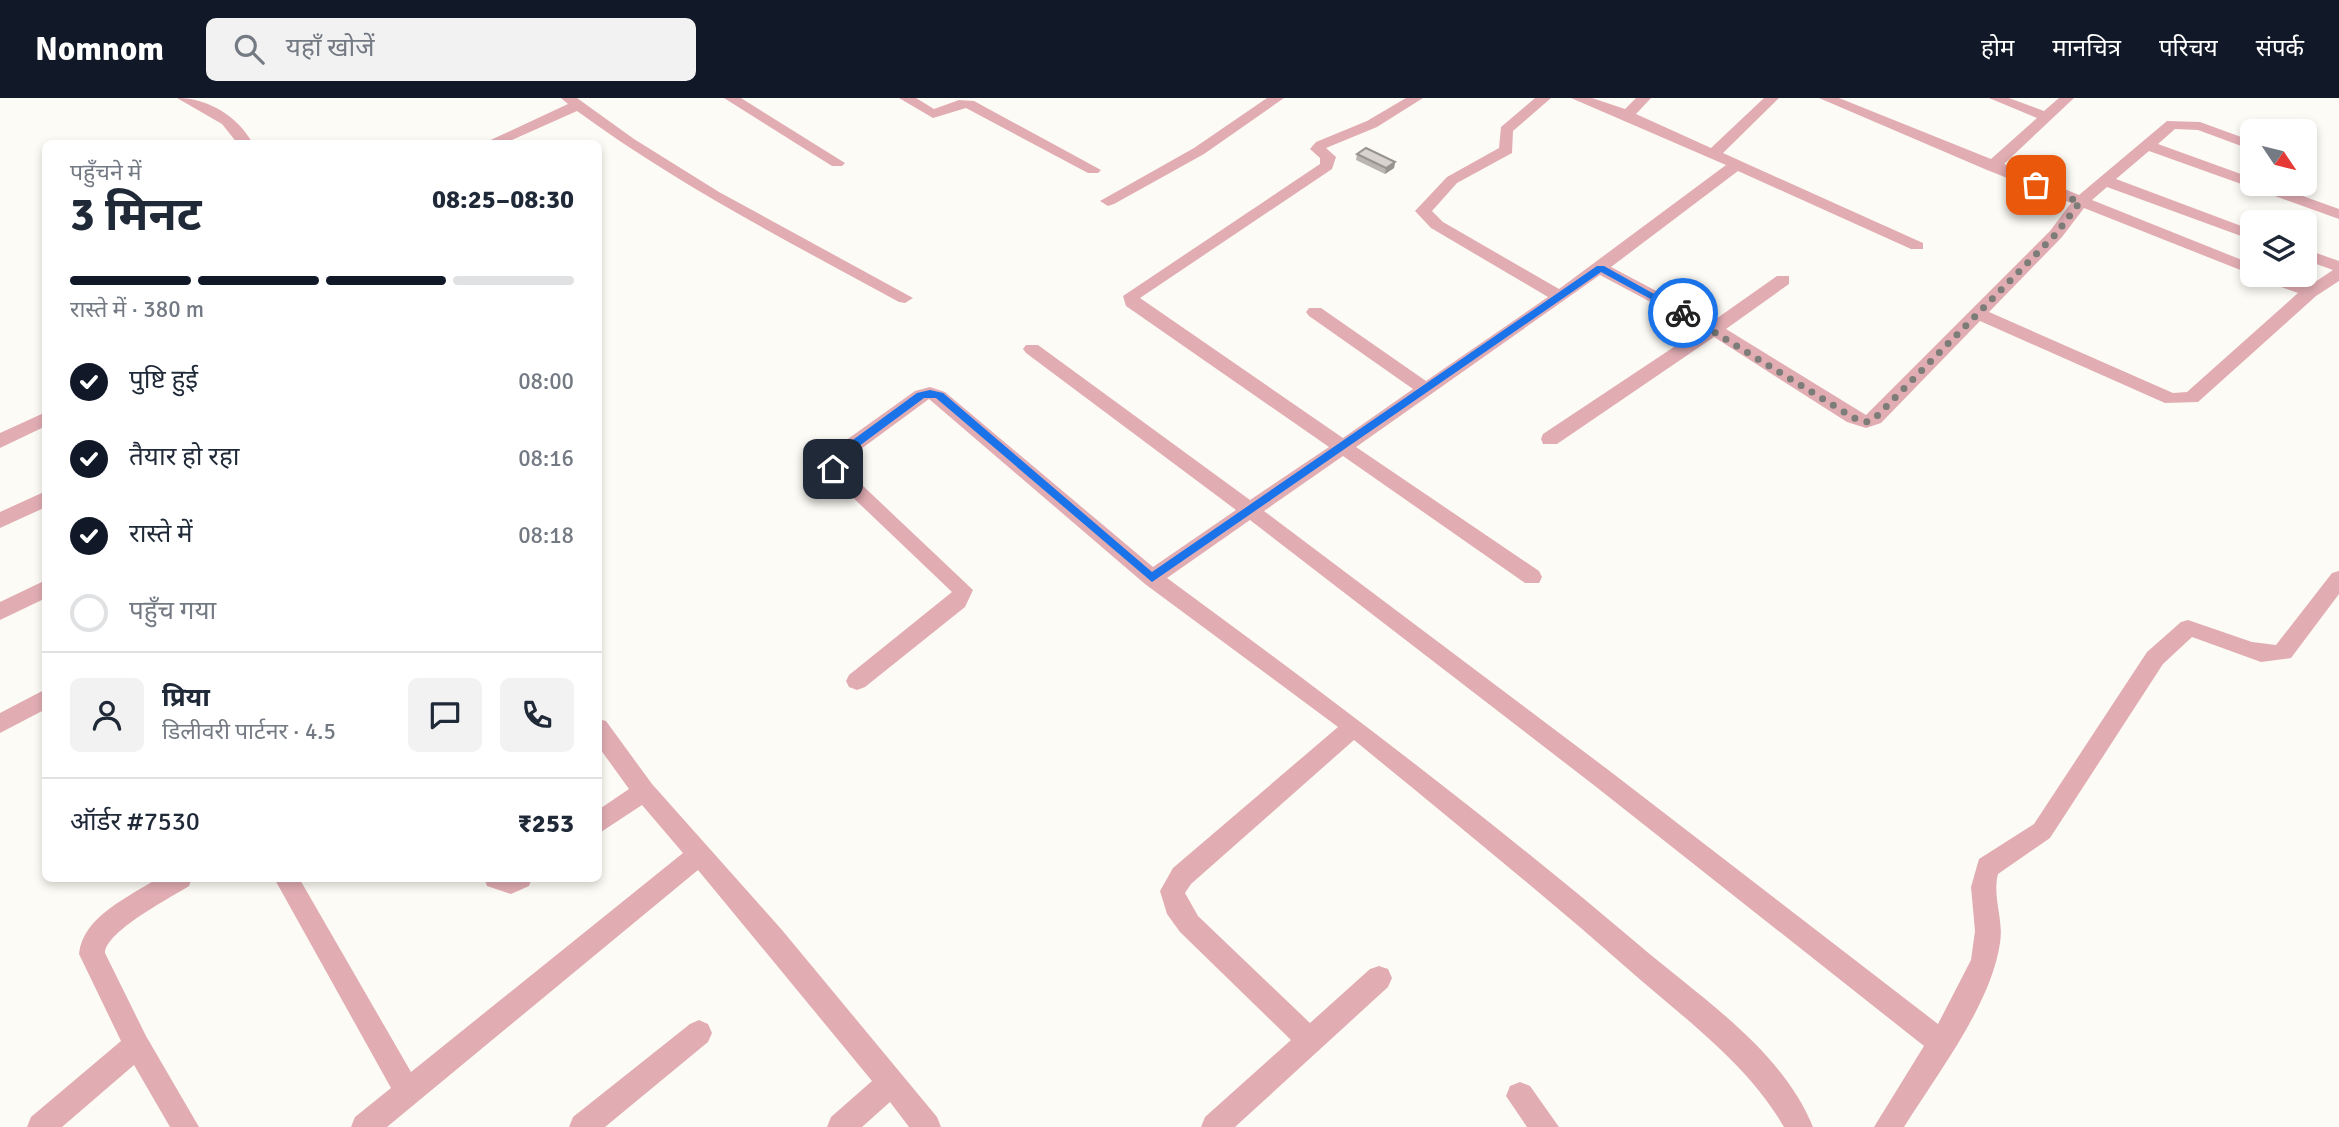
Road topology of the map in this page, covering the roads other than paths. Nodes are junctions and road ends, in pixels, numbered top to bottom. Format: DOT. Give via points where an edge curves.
graph roads {
  1 [pos="184,98"];
  2 [pos="731,98"];
  3 [pos="906,98"];
  4 [pos="1277,98"];
  5 [pos="1416,98"];
  6 [pos="1544,98"];
  7 [pos="1578,98"];
  8 [pos="1644,98"];
  9 [pos="1772,98"];
  10 [pos="1826,98"];
  11 [pos="1874,98"];
  12 [pos="1996,98"];
  13 [pos="2067,98"];
  14 [pos="573,102"];
  15 [pos="1858,111"];
  16 [pos="1627,115"];
  17 [pos="2047,117"];
  18 [pos="245,140"];
  19 [pos="497,140"];
  20 [pos="2240,142"];
  21 [pos="2147,145"];
  22 [pos="1712,155"];
  23 [pos="837,163"];
  24 [pos="1735,166"];
  25 [pos="1992,167"];
  26 [pos="1093,170"];
  27 [pos="2240,178"];
  28 [pos="2106,181"];
  29 [pos="2290,196"];
  30 [pos="1108,201"];
  31 [pos="2080,202"];
  32 [pos="2339,214"];
  33 [pos="2240,231"];
  34 [pos="1917,246"];
  35 [pos="2317,259"];
  36 [pos="2240,265"];
  37 [pos="2339,267"];
  38 [pos="1600,268"];
  39 [pos="2339,274"];
  40 [pos="1783,280"];
  41 [pos="2297,287"];
  42 [pos="2310,292"];
  43 [pos="1560,297"];
  44 [pos="905,299"];
  45 [pos="1315,312"];
  46 [pos="1978,314"];
  47 [pos="1714,329"];
  48 [pos="1032,349"];
  49 [pos="1427,390"];
  50 [pos="42,420"];
  51 [pos="1550,439"];
  52 [pos="0,441"];
  53 [pos="1341,449"];
  54 [pos="42,500"];
  55 [pos="1252,510"];
  56 [pos="0,521"];
  57 [pos="1532,577"];
  58 [pos="1152,578"];
  59 [pos="2339,579"];
  60 [pos="42,590"];
  61 [pos="0,612"];
  62 [pos="857,681"];
  63 [pos="42,700"];
  64 [pos="0,724"];
  65 [pos="1354,727"];
  66 [pos="602,733"];
  67 [pos="644,791"];
  68 [pos="602,821"];
  69 [pos="699,854"];
  70 [pos="174,882"];
  71 [pos="288,882"];
  72 [pos="1379,978"];
  73 [pos="699,1033"];
  74 [pos="1308,1040"];
  75 [pos="1941,1043"];
  76 [pos="137,1045"];
  77 [pos="891,1083"];
  78 [pos="408,1092"];
  79 [pos="1520,1096"];
  80 [pos="41,1127"];
  81 [pos="185,1127"];
  82 [pos="365,1127"];
  83 [pos="583,1127"];
  84 [pos="841,1127"];
  85 [pos="927,1127"];
  86 [pos="1215,1127"];
  87 [pos="1545,1127"];
  88 [pos="1799,1127"];
  89 [pos="1888,1127"];
  1 -- 18 [label="street" via="229,121"];
  2 -- 23 [label="street"];
  3 -- 26 [label="street" via="933,114 970,104"];
  4 -- 30 [label="street" via="1199,150"];
  5 -- 53 [label="street" via="1321,145 1317,149 1328,157 1327,166 1131,296 1139,307"];
  6 -- 43 [label="street" via="1506,130 1507,150 1452,180 1423,212 1437,225"];
  7 -- 16 [label="street"];
  8 -- 16 [label="street"];
  9 -- 22 [label="street"];
  10 -- 15 [label="street"];
  11 -- 15 [label="street"];
  12 -- 17 [label="street"];
  13 -- 17 [label="street"];
  14 -- 19 [label="street"];
  14 -- 44 [label="street" via="714,195"];
  15 -- 25 [label="street"];
  16 -- 22 [label="street"];
  17 -- 25 [label="street"];
  20 -- 21 [label="street" via="2187,123 2172,124"];
  21 -- 27 [label="street"];
  21 -- 28 [label="street"];
  22 -- 24 [label="street"];
  24 -- 34 [label="street"];
  24 -- 38 [label="street"];
  25 -- 31 [label="street"];
  28 -- 31 [label="street"];
  28 -- 33 [label="street"];
  29 -- 32 [label="street"];
  31 -- 36 [label="street"];
  31 -- 46 [label="street" via="2056,234"];
  35 -- 37 [label="street"];
  38 -- 43 [label="street"];
  38 -- 47 [label="street"];
  39 -- 42 [label="street"];
  40 -- 47 [label="street"];
  41 -- 42 [label="street"];
  42 -- 46 [label="street" via="2192,398 2182,401"];
  43 -- 49 [label="street"];
  45 -- 49 [label="street"];
  46 -- 47 [label="street" via="1866,422"];
  47 -- 51 [label="street"];
  48 -- 55 [label="street"];
  49 -- 53 [label="street"];
  50 -- 52 [label="street"];
  53 -- 55 [label="street"];
  53 -- 57 [label="street"];
  54 -- 56 [label="street"];
  55 -- 58 [label="street"];
  55 -- 75 [label="street" via="1650,812"];
  58 -- 62 [label="street" via="939,396 920,396 838,456 833,469 963,590 958,600"];
  58 -- 65 [label="street"];
  59 -- 75 [label="street" via="2283,652 2264,655 2206,630 2188,628 2155,658 2042,831 1988,867 1981,897 1988,941 1977,978"];
  60 -- 61 [label="street"];
  63 -- 64 [label="street"];
  65 -- 74 [label="street" via="1182,876 1172,891 1189,925"];
  65 -- 88 [label="street" via="1558,892 1744,1052 1781,1096"];
  66 -- 67 [label="street"];
  67 -- 68 [label="street"];
  67 -- 69 [label="street"];
  69 -- 77 [label="street" via="774,938"];
  69 -- 78 [label="street"];
  70 -- 76 [label="street" via="113,921 93,942 92,954"];
  71 -- 78 [label="street"];
  72 -- 74 [label="street"];
  73 -- 83 [label="street"];
  74 -- 86 [label="street"];
  75 -- 89 [label="street"];
  76 -- 80 [label="street"];
  76 -- 81 [label="street"];
  77 -- 84 [label="street"];
  77 -- 85 [label="street"];
  78 -- 82 [label="street"];
  79 -- 87 [label="street"];
}
